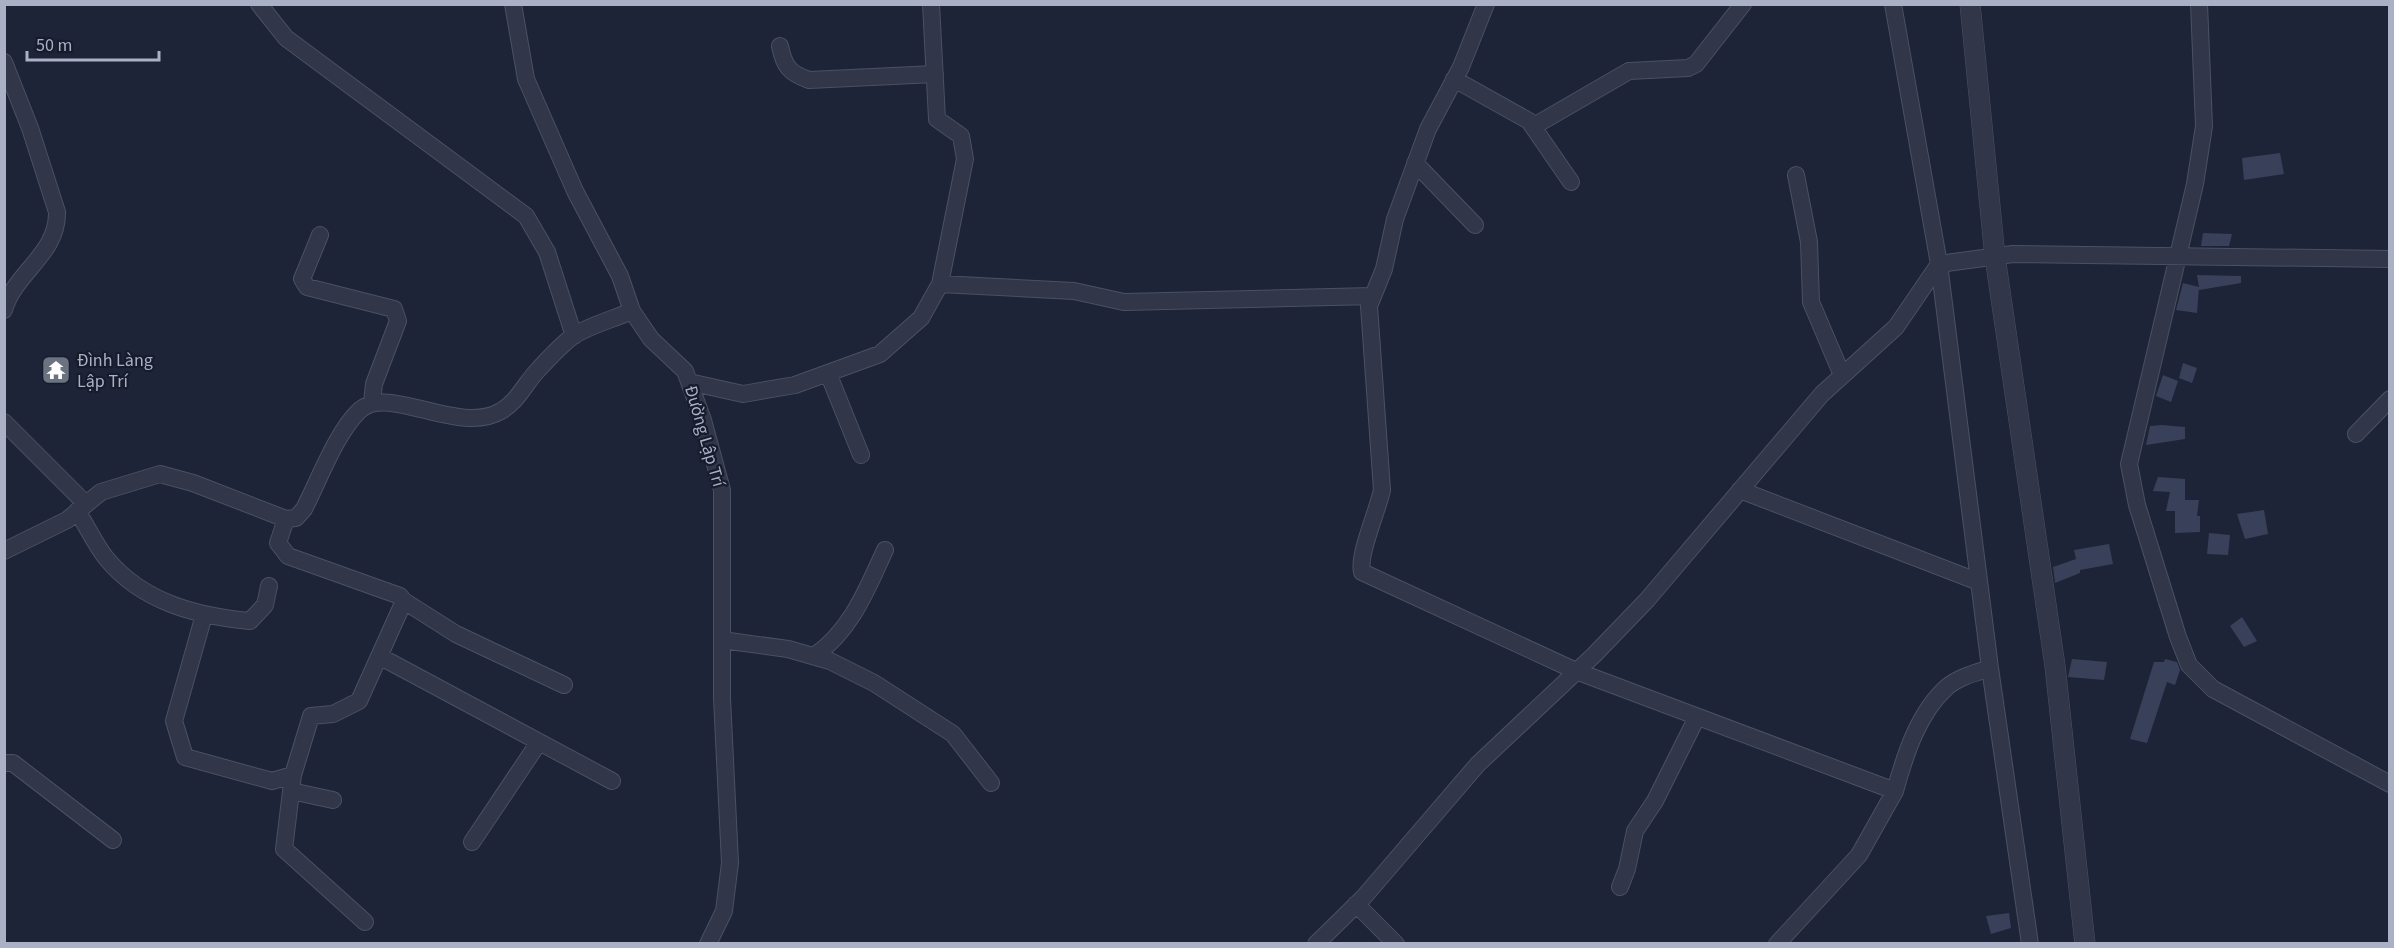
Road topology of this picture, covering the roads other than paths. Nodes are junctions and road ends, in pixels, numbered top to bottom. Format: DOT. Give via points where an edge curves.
graph roads {
  1 [pos="259,4"];
  2 [pos="513,4"];
  3 [pos="931,4"];
  4 [pos="1486,4"];
  5 [pos="1743,4"];
  6 [pos="1893,4"];
  7 [pos="1970,4"];
  8 [pos="2199,4"];
  9 [pos="780,46"];
  10 [pos="4,62"];
  11 [pos="935,74"];
  12 [pos="1454,80"];
  13 [pos="1534,126"];
  14 [pos="1415,162"];
  15 [pos="1796,176"];
  16 [pos="1571,182"];
  17 [pos="1474,225"];
  18 [pos="320,236"];
  19 [pos="1995,257"];
  20 [pos="2177,257"];
  21 [pos="2390,259"];
  22 [pos="1939,264"];
  23 [pos="940,284"];
  24 [pos="1372,296"];
  25 [pos="6,301"];
  26 [pos="632,311"];
  27 [pos="574,336"];
  28 [pos="828,373"];
  29 [pos="1842,375"];
  30 [pos="689,382"];
  31 [pos="2390,399"];
  32 [pos="372,403"];
  33 [pos="4,422"];
  34 [pos="2356,434"];
  35 [pos="861,455"];
  36 [pos="1740,490"];
  37 [pos="82,508"];
  38 [pos="286,519"];
  39 [pos="885,550"];
  40 [pos="4,551"];
  41 [pos="1979,582"];
  42 [pos="269,586"];
  43 [pos="404,601"];
  44 [pos="204,615"];
  45 [pos="722,639"];
  46 [pos="379,656"];
  47 [pos="814,656"];
  48 [pos="1990,668"];
  49 [pos="1576,672"];
  50 [pos="564,685"];
  51 [pos="1697,717"];
  52 [pos="539,742"];
  53 [pos="4,763"];
  54 [pos="612,781"];
  55 [pos="292,783"];
  56 [pos="992,783"];
  57 [pos="2390,784"];
  58 [pos="1895,791"];
  59 [pos="333,800"];
  60 [pos="112,840"];
  61 [pos="472,842"];
  62 [pos="1620,887"];
  63 [pos="1356,904"];
  64 [pos="365,922"];
  65 [pos="708,944"];
  66 [pos="1316,944"];
  67 [pos="1396,944"];
  68 [pos="1777,944"];
  69 [pos="2030,944"];
  70 [pos="2085,944"];
  1 -- 27 [label="street" via="286,38 526,216 547,252"];
  2 -- 26 [label="street, Đường Lập Trí" via="526,79 575,191 620,276"];
  3 -- 11 [label="street"];
  4 -- 12 [label="street"];
  5 -- 13 [label="street" via="1696,64 1688,68 1629,70"];
  6 -- 22 [label="street"];
  7 -- 19 [label="street"];
  8 -- 20 [label="street" via="2204,126"];
  9 -- 11 [label="street" via="783,63 792,74 809,80"];
  10 -- 25 [label="street" via="57,212 57,225 47,248"];
  11 -- 23 [label="street" via="937,119 961,136 965,159"];
  12 -- 13 [label="street" via="1521,115"];
  12 -- 14 [label="street"];
  13 -- 16 [label="street"];
  14 -- 17 [label="street"];
  14 -- 24 [label="street"];
  15 -- 29 [label="street" via="1809,242 1811,302"];
  18 -- 32 [label="street" via="302,279 307,287 394,309 398,321 374,384"];
  19 -- 20 [label="street"];
  19 -- 22 [label="street"];
  19 -- 70 [label="street" via="2055,666"];
  20 -- 21 [label="street"];
  20 -- 57 [label="street" via="2129,464 2137,505 2189,665 2213,689"];
  22 -- 29 [label="street" via="1896,327"];
  22 -- 41 [label="street"];
  23 -- 24 [label="street" via="1074,291 1124,302"];
  23 -- 28 [label="street" via="921,318 880,354"];
  24 -- 49 [label="street" via="1369,306 1382,490 1360,561 1362,572"];
  26 -- 27 [label="street"];
  26 -- 30 [label="street, Đường Lập Trí" via="651,339 685,371"];
  27 -- 32 [label="street" via="536,372 518,397 501,411 483,418"];
  28 -- 30 [label="street" via="795,385 743,394"];
  28 -- 35 [label="street"];
  29 -- 36 [label="street"];
  30 -- 45 [label="street, Đường Lập Trí" via="722,490"];
  31 -- 34 [label="street"];
  32 -- 38 [label="street" via="360,410 346,428 304,509 296,518"];
  33 -- 37 [label="street"];
  36 -- 41 [label="street"];
  36 -- 49 [label="street" via="1647,600"];
  37 -- 38 [label="street" via="101,492 160,474"];
  37 -- 40 [label="street" via="67,520"];
  37 -- 44 [label="street" via="106,558 135,587"];
  38 -- 43 [label="street" via="278,543 288,556 400,596"];
  39 -- 47 [label="street" via="847,623"];
  41 -- 48 [label="street"];
  42 -- 44 [label="street" via="265,605 250,621"];
  43 -- 46 [label="street"];
  43 -- 50 [label="street" via="456,634"];
  44 -- 55 [label="street" via="174,721 185,757 272,782"];
  45 -- 47 [label="street"];
  45 -- 65 [label="street, Đường Lập Trí" via="730,863 724,911"];
  46 -- 52 [label="street"];
  46 -- 55 [label="street" via="359,701 333,714 311,716"];
  47 -- 56 [label="street" via="874,683 953,734"];
  48 -- 58 [label="street" via="1947,687 1928,710 1906,755"];
  48 -- 69 [label="street"];
  49 -- 51 [label="street"];
  49 -- 63 [label="street" via="1478,764"];
  51 -- 58 [label="street"];
  51 -- 62 [label="street" via="1655,801 1635,831"];
  52 -- 54 [label="street"];
  52 -- 61 [label="street"];
  53 -- 60 [label="street" via="13,763"];
  55 -- 59 [label="street"];
  55 -- 64 [label="street" via="284,849"];
  58 -- 68 [label="street" via="1859,855"];
  63 -- 66 [label="street"];
  63 -- 67 [label="street"];
}
